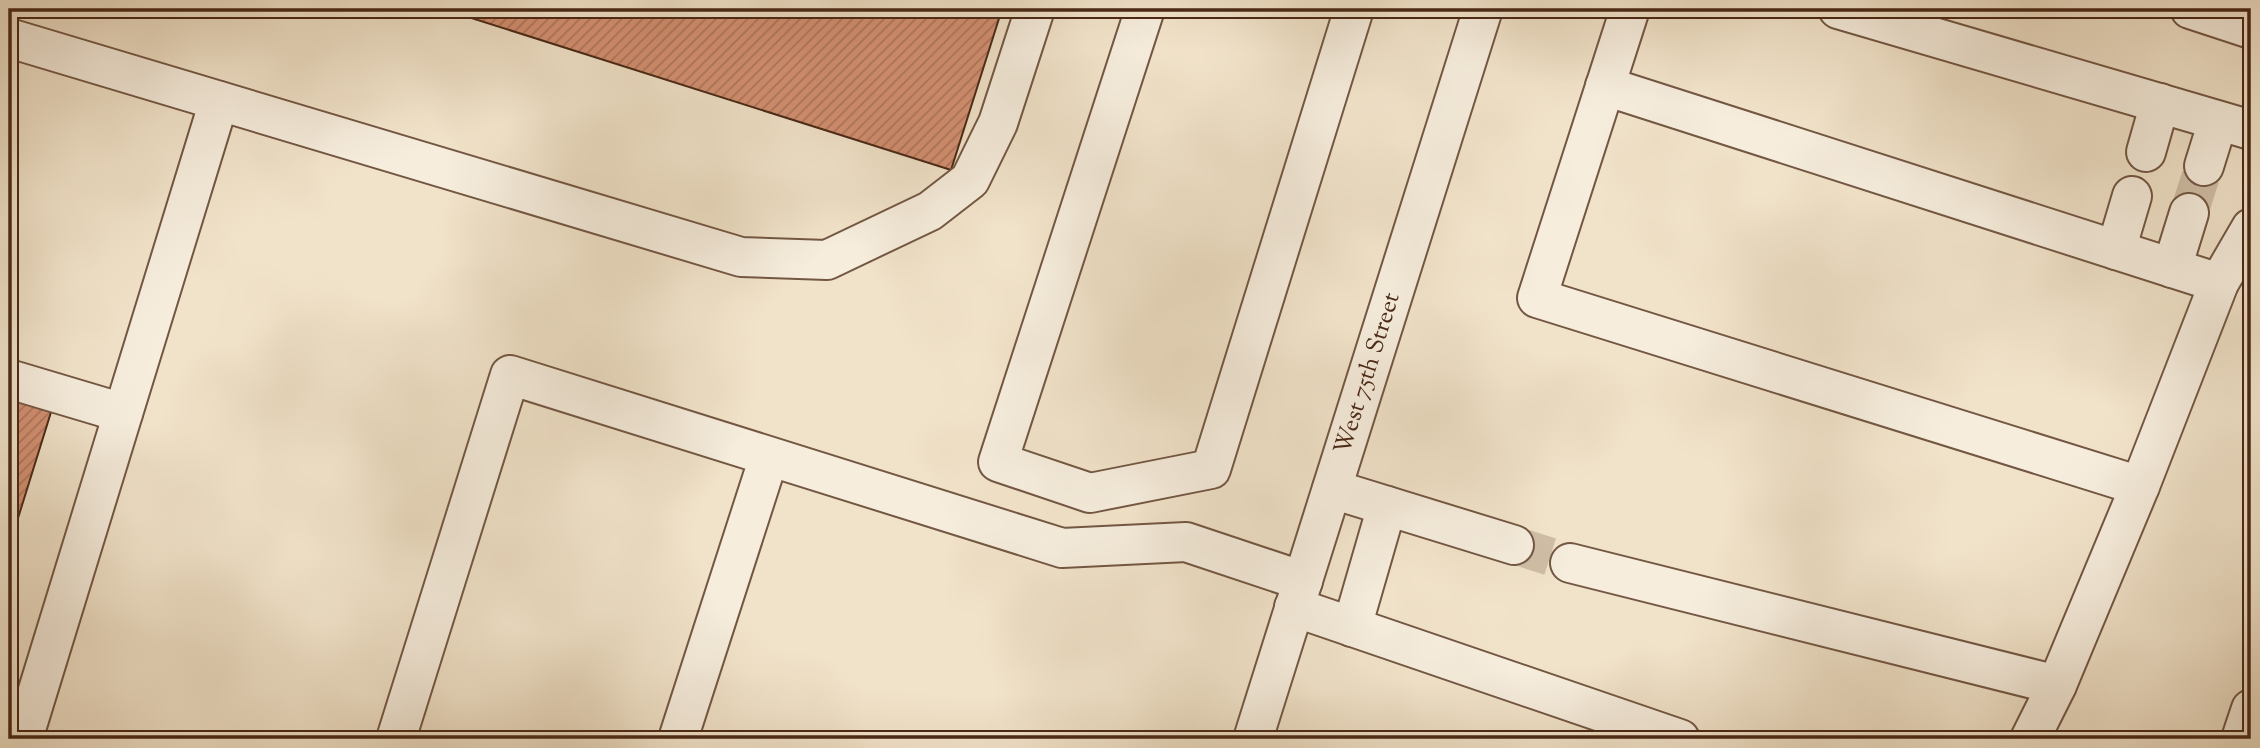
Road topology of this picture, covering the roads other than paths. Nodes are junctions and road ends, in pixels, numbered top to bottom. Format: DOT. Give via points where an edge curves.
graph roads {
  1 [pos="1035,9"];
  2 [pos="1144,9"];
  3 [pos="1354,9"];
  4 [pos="1483,9"];
  5 [pos="1630,9"];
  6 [pos="1838,9"];
  7 [pos="2190,9"];
  8 [pos="2251,29"];
  9 [pos="9,38"];
  10 [pos="1605,86"];
  11 [pos="219,101"];
  12 [pos="2160,103"];
  13 [pos="2235,126"];
  14 [pos="2146,152"];
  15 [pos="2204,166"];
  16 [pos="2132,196"];
  17 [pos="2189,213"];
  18 [pos="2251,228"];
  19 [pos="2116,250"];
  20 [pos="2172,268"];
  21 [pos="2219,283"];
  22 [pos="9,379"];
  23 [pos="123,413"];
  24 [pos="769,457"];
  25 [pos="2140,486"];
  26 [pos="1332,489"];
  27 [pos="1387,506"];
  28 [pos="1514,545"];
  29 [pos="1570,563"];
  30 [pos="1298,594"];
  31 [pos="1352,627"];
  32 [pos="2057,685"];
  33 [pos="2251,709"];
  34 [pos="23,739"];
  35 [pos="396,739"];
  36 [pos="678,739"];
  37 [pos="1253,739"];
  38 [pos="1680,739"];
  39 [pos="2030,739"];
  40 [pos="2241,739"];
  1 -- 11 [label="street" via="998,122 970,180 930,211 827,260 741,257"];
  2 -- 3 [label="street" via="998,462 1090,493 1212,469"];
  4 -- 26 [label="street, West 75th Street"];
  5 -- 10 [label="street"];
  6 -- 12 [label="street"];
  7 -- 8 [label="street"];
  9 -- 11 [label="street"];
  10 -- 19 [label="street"];
  10 -- 25 [label="street" via="1537,298"];
  11 -- 23 [label="street"];
  12 -- 13 [label="street"];
  12 -- 14 [label="street"];
  13 -- 15 [label="street"];
  16 -- 19 [label="street"];
  17 -- 20 [label="street"];
  18 -- 21 [label="street"];
  19 -- 20 [label="street"];
  20 -- 21 [label="street"];
  21 -- 25 [label="street"];
  22 -- 23 [label="street"];
  23 -- 34 [label="street"];
  24 -- 30 [label="street" via="1062,548 1186,542"];
  24 -- 35 [label="street" via="510,375"];
  24 -- 36 [label="street"];
  25 -- 32 [label="street"];
  26 -- 27 [label="street"];
  26 -- 30 [label="street, West 75th Street"];
  27 -- 28 [label="street"];
  27 -- 31 [label="street"];
  29 -- 32 [label="street"];
  30 -- 31 [label="street"];
  30 -- 37 [label="street, West 75th Street"];
  31 -- 38 [label="street"];
  32 -- 39 [label="street"];
  33 -- 40 [label="street"];
}
